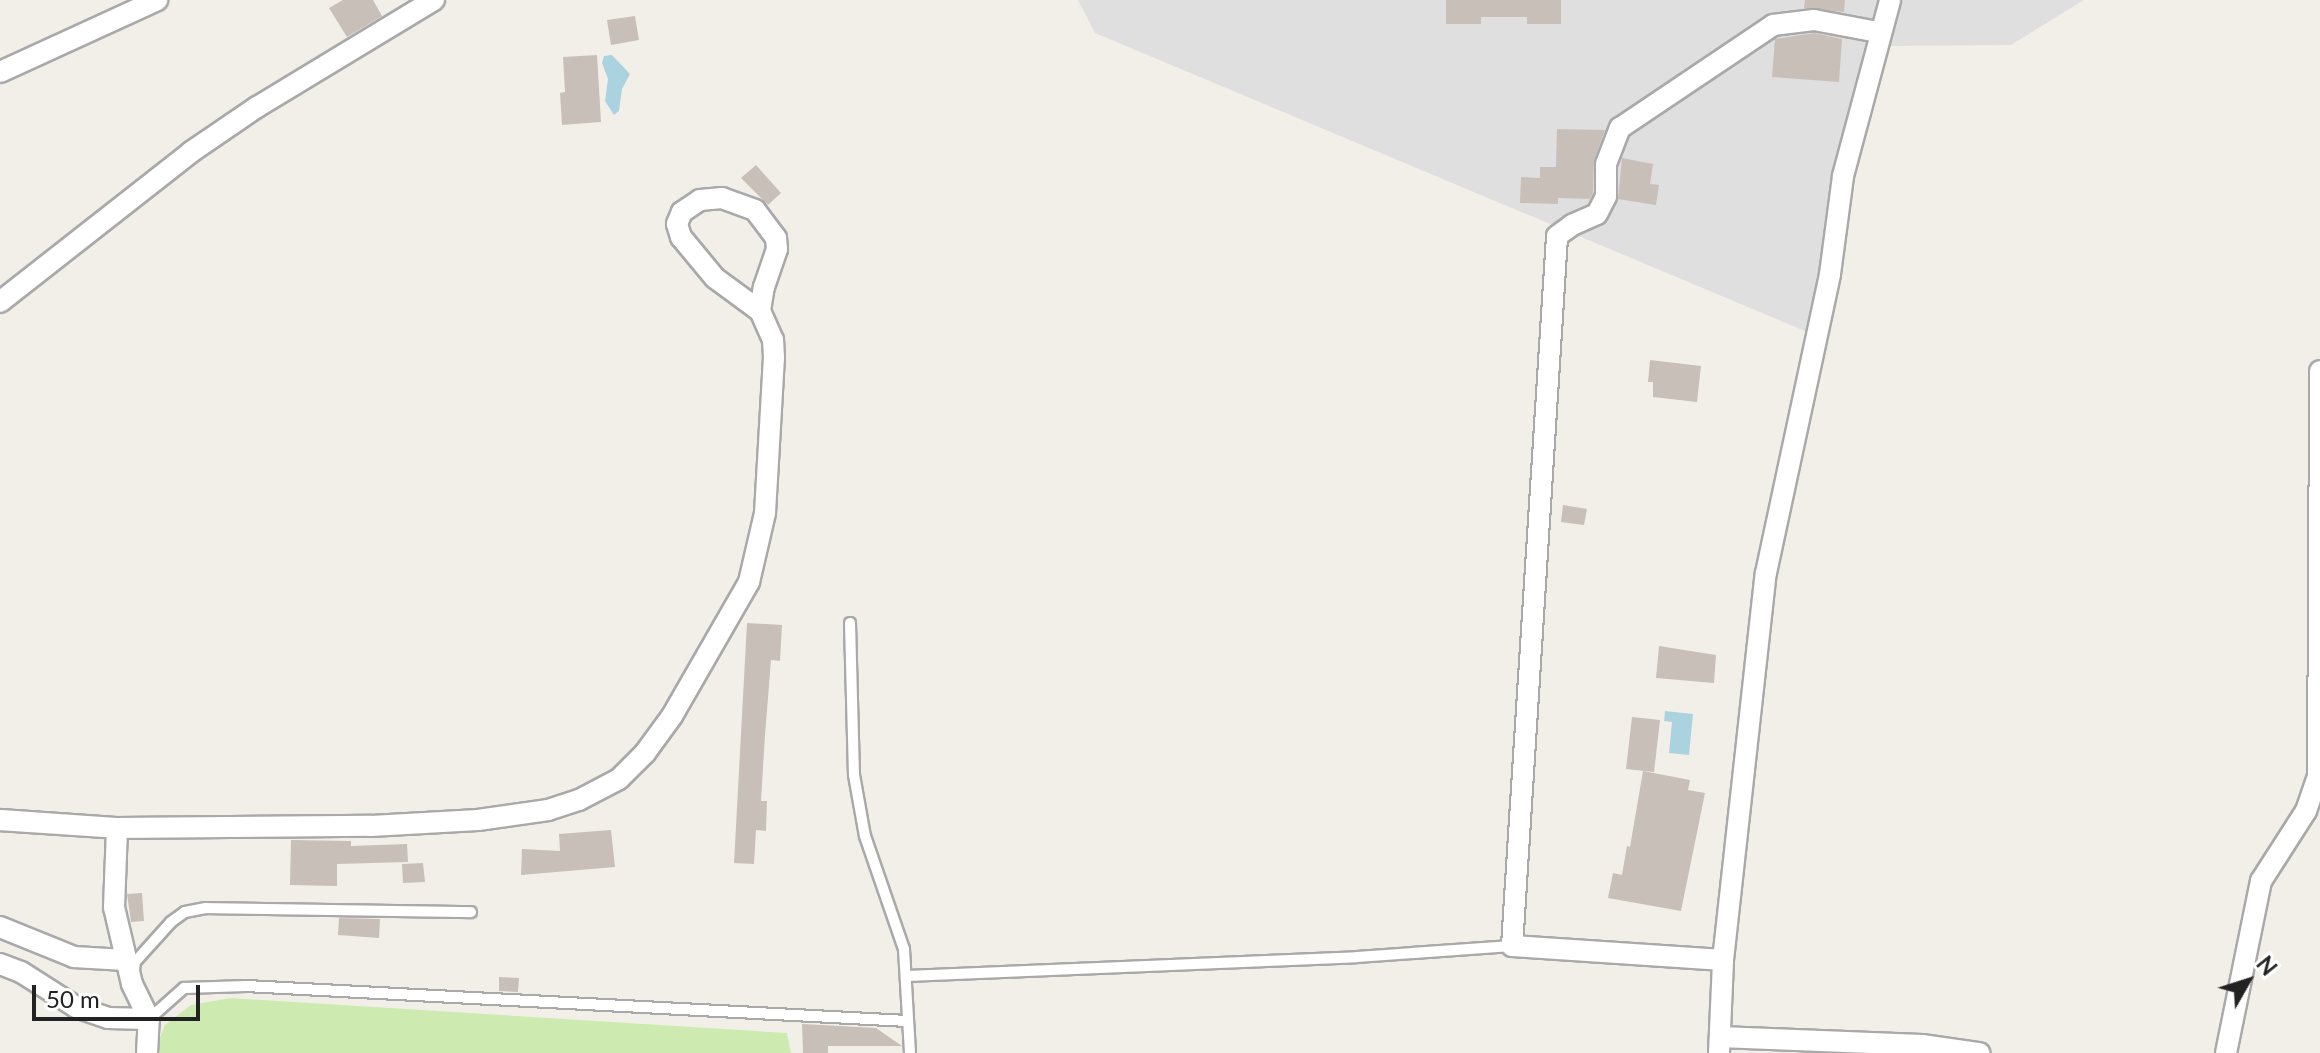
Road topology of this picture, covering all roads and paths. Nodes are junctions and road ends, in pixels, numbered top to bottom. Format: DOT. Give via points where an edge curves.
graph roads {
  1 [pos="157,0"];
  2 [pos="434,0"];
  3 [pos="1890,0"];
  4 [pos="1878,32"];
  5 [pos="0,72"];
  6 [pos="0,302"];
  7 [pos="760,311"];
  8 [pos="2320,371"];
  9 [pos="850,623"];
  10 [pos="0,820"];
  11 [pos="117,828"];
  12 [pos="471,912"];
  13 [pos="0,927"];
  14 [pos="1512,946"];
  15 [pos="125,960"];
  16 [pos="1723,960"];
  17 [pos="0,964"];
  18 [pos="907,976"];
  19 [pos="132,984"];
  20 [pos="149,1019"];
  21 [pos="907,1021"];
  22 [pos="1720,1045"];
  23 [pos="147,1053"];
  24 [pos="910,1053"];
  25 [pos="1979,1053"];
  26 [pos="2226,1053"];
  1 -- 5 [label="street"];
  2 -- 6 [label="street" via="191,152"];
  3 -- 4 [label="street"];
  4 -- 14 [label="street" via="1814,20 1787,21 1763,32 1620,128 1606,164 1606,196 1597,214 1557,236"];
  4 -- 16 [label="street" via="1843,176 1830,274 1766,573"];
  7 -- 7 [label="street" via="777,249 771,229 755,210 739,203 700,200 682,212 677,224 681,237 715,278"];
  7 -- 11 [label="street" via="773,340 774,358 765,513 749,582 672,716 619,779 548,810 478,820"];
  8 -- 26 [label="street" via="2318,776 2306,811 2261,881"];
  9 -- 18 [label="lane" via="854,775 865,836 896,920"];
  10 -- 11 [label="street"];
  11 -- 15 [label="street" via="114,907"];
  12 -- 19 [label="lane" via="196,910 171,922 135,962"];
  13 -- 15 [label="street" via="74,957"];
  14 -- 16 [label="street"];
  14 -- 18 [label="lane"];
  15 -- 19 [label="street"];
  16 -- 22 [label="street"];
  17 -- 20 [label="street" via="76,1007 108,1018"];
  18 -- 21 [label="lane"];
  19 -- 20 [label="street"];
  20 -- 21 [label="lane" via="184,988 246,986"];
  20 -- 23 [label="street"];
  21 -- 24 [label="lane"];
  22 -- 25 [label="street" via="1922,1045"];
}
